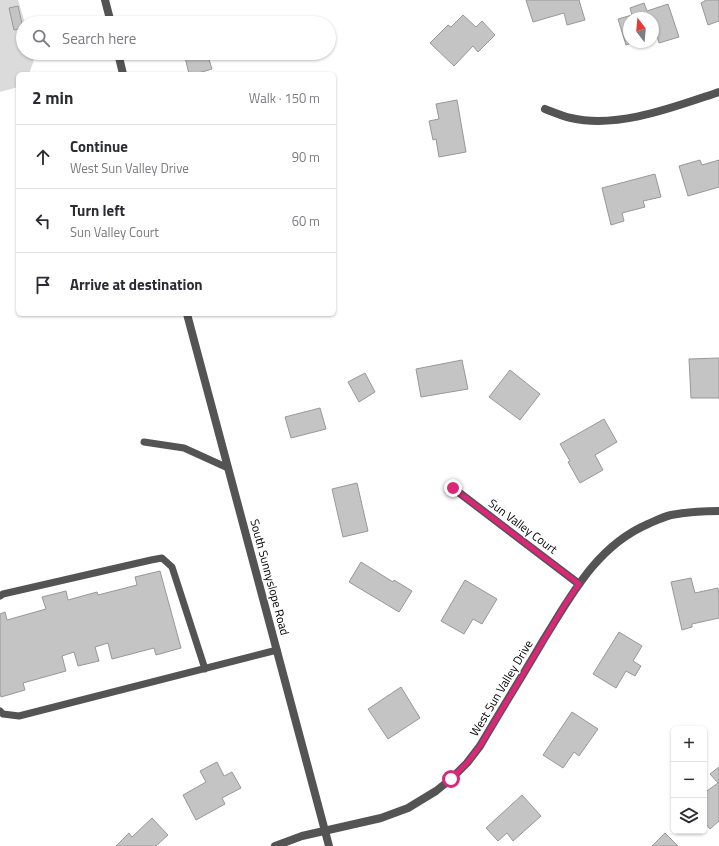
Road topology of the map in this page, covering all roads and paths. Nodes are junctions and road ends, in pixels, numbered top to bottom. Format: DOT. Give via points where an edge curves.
graph roads {
  1 [pos="105,0"];
  2 [pos="109,16"];
  3 [pos="120,60"];
  4 [pos="123,72"];
  5 [pos="719,92"];
  6 [pos="545,109"];
  7 [pos="188,316"];
  8 [pos="144,442"];
  9 [pos="228,468"];
  10 [pos="453,488"];
  11 [pos="719,511"];
  12 [pos="579,584"];
  13 [pos="0,596"];
  14 [pos="277,650"];
  15 [pos="205,669"];
  16 [pos="0,711"];
  17 [pos="325,831"];
  18 [pos="275,846"];
  19 [pos="329,846"];
  1 -- 2 [label="street"];
  3 -- 4 [label="street"];
  5 -- 6 [label="street" via="664,110 617,120 571,118"];
  7 -- 9 [label="street, South Sunnyslope Road"];
  8 -- 9 [label="lane" via="184,448"];
  9 -- 14 [label="street, South Sunnyslope Road"];
  10 -- 12 [label="street, Sun Valley Court"];
  11 -- 12 [label="street, West Sun Valley Drive" via="670,515 639,527 621,538 593,564"];
  12 -- 17 [label="street, West Sun Valley Drive" via="480,746 451,779 408,808 380,818"];
  13 -- 15 [label="lane" via="162,558 172,567"];
  14 -- 15 [label="lane"];
  14 -- 17 [label="street, South Sunnyslope Road"];
  15 -- 16 [label="lane" via="19,716 3,714"];
  17 -- 18 [label="street, West Sun Valley Drive"];
  17 -- 19 [label="street, South Sunnyslope Road"];
}
